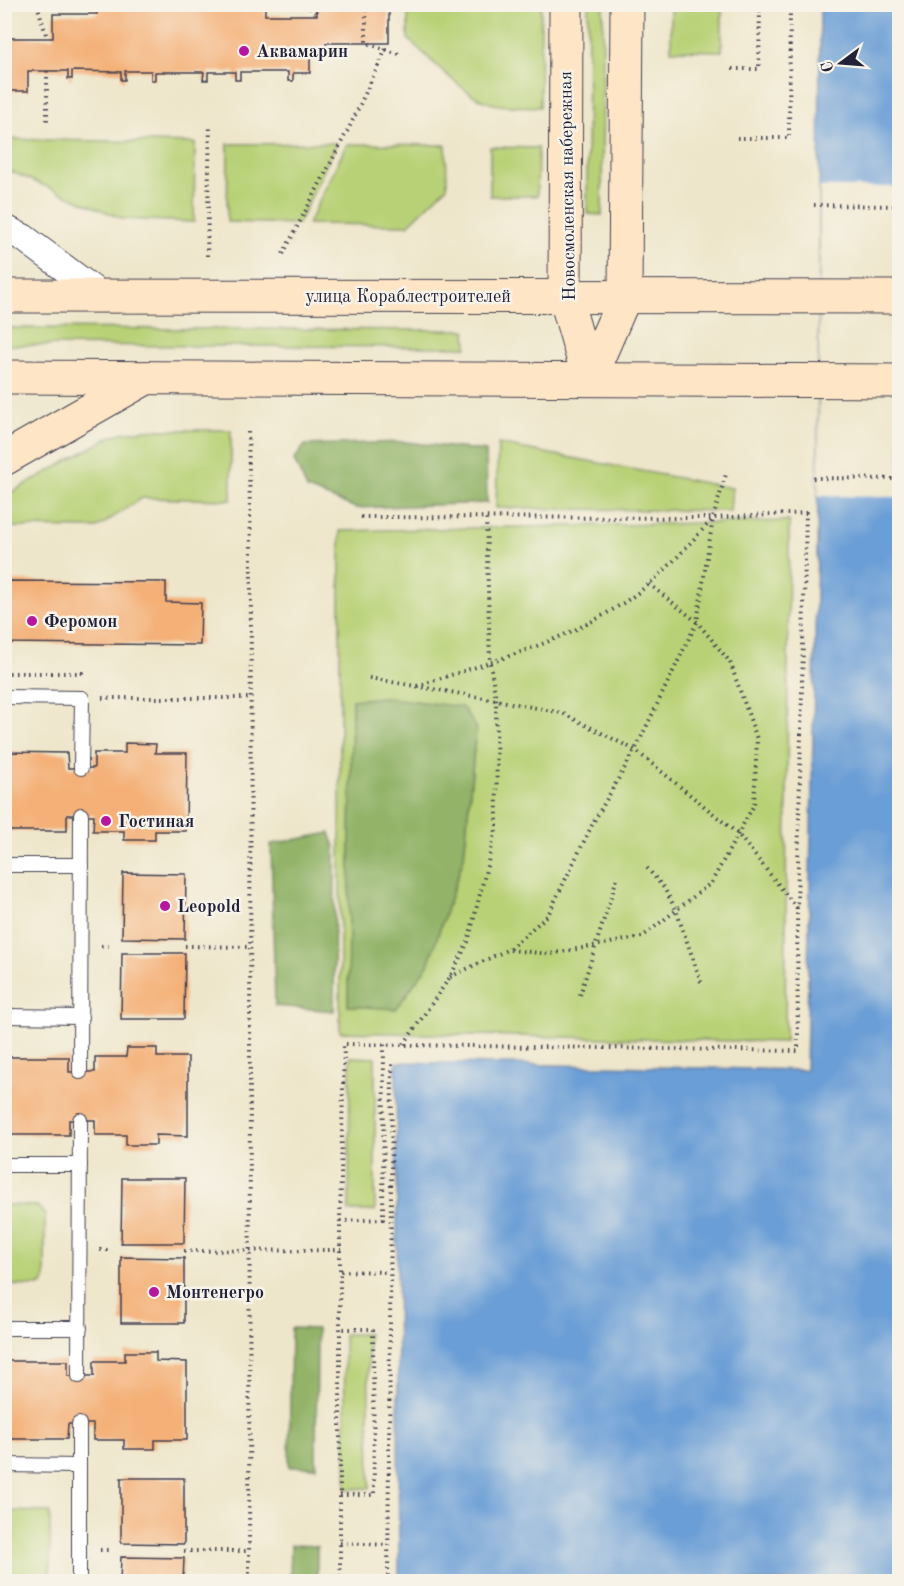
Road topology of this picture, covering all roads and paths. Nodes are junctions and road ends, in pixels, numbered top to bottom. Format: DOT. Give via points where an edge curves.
graph roads {
  1 [pos="38,4"];
  2 [pos="305,4"];
  3 [pos="366,4"];
  4 [pos="566,4"];
  5 [pos="627,4"];
  6 [pos="760,4"];
  7 [pos="790,4"];
  8 [pos="316,12"];
  9 [pos="47,38"];
  10 [pos="386,50"];
  11 [pos="399,54"];
  12 [pos="732,69"];
  13 [pos="46,71"];
  14 [pos="47,123"];
  15 [pos="210,124"];
  16 [pos="737,138"];
  17 [pos="814,206"];
  18 [pos="900,206"];
  19 [pos="4,228"];
  20 [pos="283,254"];
  21 [pos="207,256"];
  22 [pos="4,296"];
  23 [pos="565,296"];
  24 [pos="625,296"];
  25 [pos="103,297"];
  26 [pos="900,297"];
  27 [pos="4,377"];
  28 [pos="148,377"];
  29 [pos="589,379"];
  30 [pos="900,381"];
  31 [pos="248,432"];
  32 [pos="4,459"];
  33 [pos="726,474"];
  34 [pos="813,478"];
  35 [pos="900,479"];
  36 [pos="486,516"];
  37 [pos="357,517"];
  38 [pos="713,518"];
  39 [pos="649,584"];
  40 [pos="697,622"];
  41 [pos="490,662"];
  42 [pos="369,678"];
  43 [pos="415,686"];
  44 [pos="4,697"];
  45 [pos="82,698"];
  46 [pos="251,698"];
  47 [pos="496,700"];
  48 [pos="635,750"];
  49 [pos="81,768"];
  50 [pos="81,815"];
  51 [pos="737,833"];
  52 [pos="4,865"];
  53 [pos="81,865"];
  54 [pos="647,868"];
  55 [pos="617,878"];
  56 [pos="797,909"];
  57 [pos="676,910"];
  58 [pos="185,946"];
  59 [pos="250,946"];
  60 [pos="595,946"];
  61 [pos="509,950"];
  62 [pos="450,977"];
  63 [pos="700,982"];
  64 [pos="580,995"];
  65 [pos="4,1016"];
  66 [pos="81,1017"];
  67 [pos="384,1044"];
  68 [pos="403,1045"];
  69 [pos="392,1063"];
  70 [pos="80,1072"];
  71 [pos="80,1120"];
  72 [pos="4,1165"];
  73 [pos="80,1165"];
  74 [pos="340,1221"];
  75 [pos="340,1250"];
  76 [pos="184,1251"];
  77 [pos="250,1251"];
  78 [pos="340,1271"];
  79 [pos="389,1272"];
  80 [pos="4,1328"];
  81 [pos="80,1328"];
  82 [pos="340,1329"];
  83 [pos="79,1376"];
  84 [pos="79,1424"];
  85 [pos="4,1465"];
  86 [pos="79,1466"];
  87 [pos="340,1495"];
  88 [pos="340,1543"];
  89 [pos="388,1545"];
  90 [pos="184,1551"];
  91 [pos="249,1551"];
  92 [pos="79,1581"];
  93 [pos="249,1581"];
  94 [pos="340,1581"];
  95 [pos="388,1581"];
  1 -- 9 [label="path"];
  2 -- 8 [label="path"];
  3 -- 10 [label="path" via="366,43"];
  4 -- 23 [label="main road, Новосмоленская набережная"];
  5 -- 24 [label="main road"];
  6 -- 12 [label="path" via="759,69"];
  7 -- 16 [label="path" via="789,138"];
  10 -- 11 [label="path"];
  10 -- 20 [label="path"];
  13 -- 14 [label="path"];
  15 -- 21 [label="path"];
  17 -- 18 [label="path"];
  19 -- 25 [label="street" via="24,238"];
  22 -- 25 [label="main road, улица Кораблестроителей"];
  23 -- 24 [label="main road, улица Кораблестроителей"];
  23 -- 25 [label="main road, улица Кораблестроителей"];
  23 -- 29 [label="main road, Новосмоленская набережная"];
  24 -- 26 [label="main road, улица Кораблестроителей"];
  24 -- 29 [label="main road"];
  27 -- 28 [label="main road"];
  28 -- 29 [label="main road"];
  28 -- 32 [label="main road"];
  29 -- 30 [label="main road"];
  31 -- 46 [label="path"];
  33 -- 38 [label="path"];
  34 -- 35 [label="path"];
  36 -- 37 [label="path"];
  36 -- 38 [label="path"];
  36 -- 41 [label="path"];
  38 -- 39 [label="path"];
  38 -- 40 [label="path"];
  38 -- 56 [label="path" via="806,513"];
  39 -- 40 [label="path"];
  39 -- 41 [label="path" via="587,626"];
  40 -- 48 [label="path"];
  40 -- 51 [label="path" via="730,662 757,739 754,805"];
  41 -- 43 [label="path"];
  41 -- 47 [label="path"];
  42 -- 43 [label="path"];
  43 -- 47 [label="path"];
  44 -- 45 [label="lane"];
  45 -- 46 [label="path"];
  45 -- 49 [label="lane"];
  46 -- 59 [label="path"];
  47 -- 48 [label="path" via="562,713"];
  47 -- 62 [label="path" via="497,826 468,942"];
  48 -- 51 [label="path"];
  48 -- 61 [label="path" via="548,915"];
  50 -- 53 [label="lane"];
  51 -- 56 [label="path"];
  51 -- 57 [label="path" via="711,883"];
  52 -- 53 [label="lane"];
  53 -- 66 [label="lane"];
  54 -- 57 [label="path"];
  55 -- 60 [label="path"];
  56 -- 68 [label="path" via="798,1051"];
  57 -- 60 [label="path" via="642,938"];
  57 -- 63 [label="path"];
  58 -- 59 [label="path"];
  59 -- 77 [label="path"];
  60 -- 61 [label="path" via="550,954"];
  60 -- 64 [label="path"];
  61 -- 62 [label="path"];
  62 -- 68 [label="path"];
  65 -- 66 [label="lane"];
  66 -- 70 [label="lane"];
  67 -- 68 [label="path"];
  67 -- 74 [label="path" via="344,1044"];
  67 -- 74 [label="path" via="383,1219"];
  69 -- 79 [label="path"];
  71 -- 73 [label="lane"];
  72 -- 73 [label="lane"];
  73 -- 81 [label="lane"];
  74 -- 75 [label="path"];
  75 -- 77 [label="path"];
  75 -- 78 [label="path"];
  76 -- 77 [label="path"];
  77 -- 91 [label="path"];
  78 -- 79 [label="path"];
  78 -- 82 [label="path"];
  79 -- 89 [label="path"];
  80 -- 81 [label="lane"];
  81 -- 83 [label="lane"];
  82 -- 87 [label="path"];
  82 -- 87 [label="path" via="373,1329 374,1495"];
  84 -- 86 [label="lane"];
  85 -- 86 [label="lane"];
  86 -- 92 [label="lane"];
  87 -- 88 [label="path"];
  88 -- 89 [label="path"];
  88 -- 94 [label="path"];
  89 -- 95 [label="path"];
  90 -- 91 [label="path"];
  91 -- 93 [label="path"];
}
